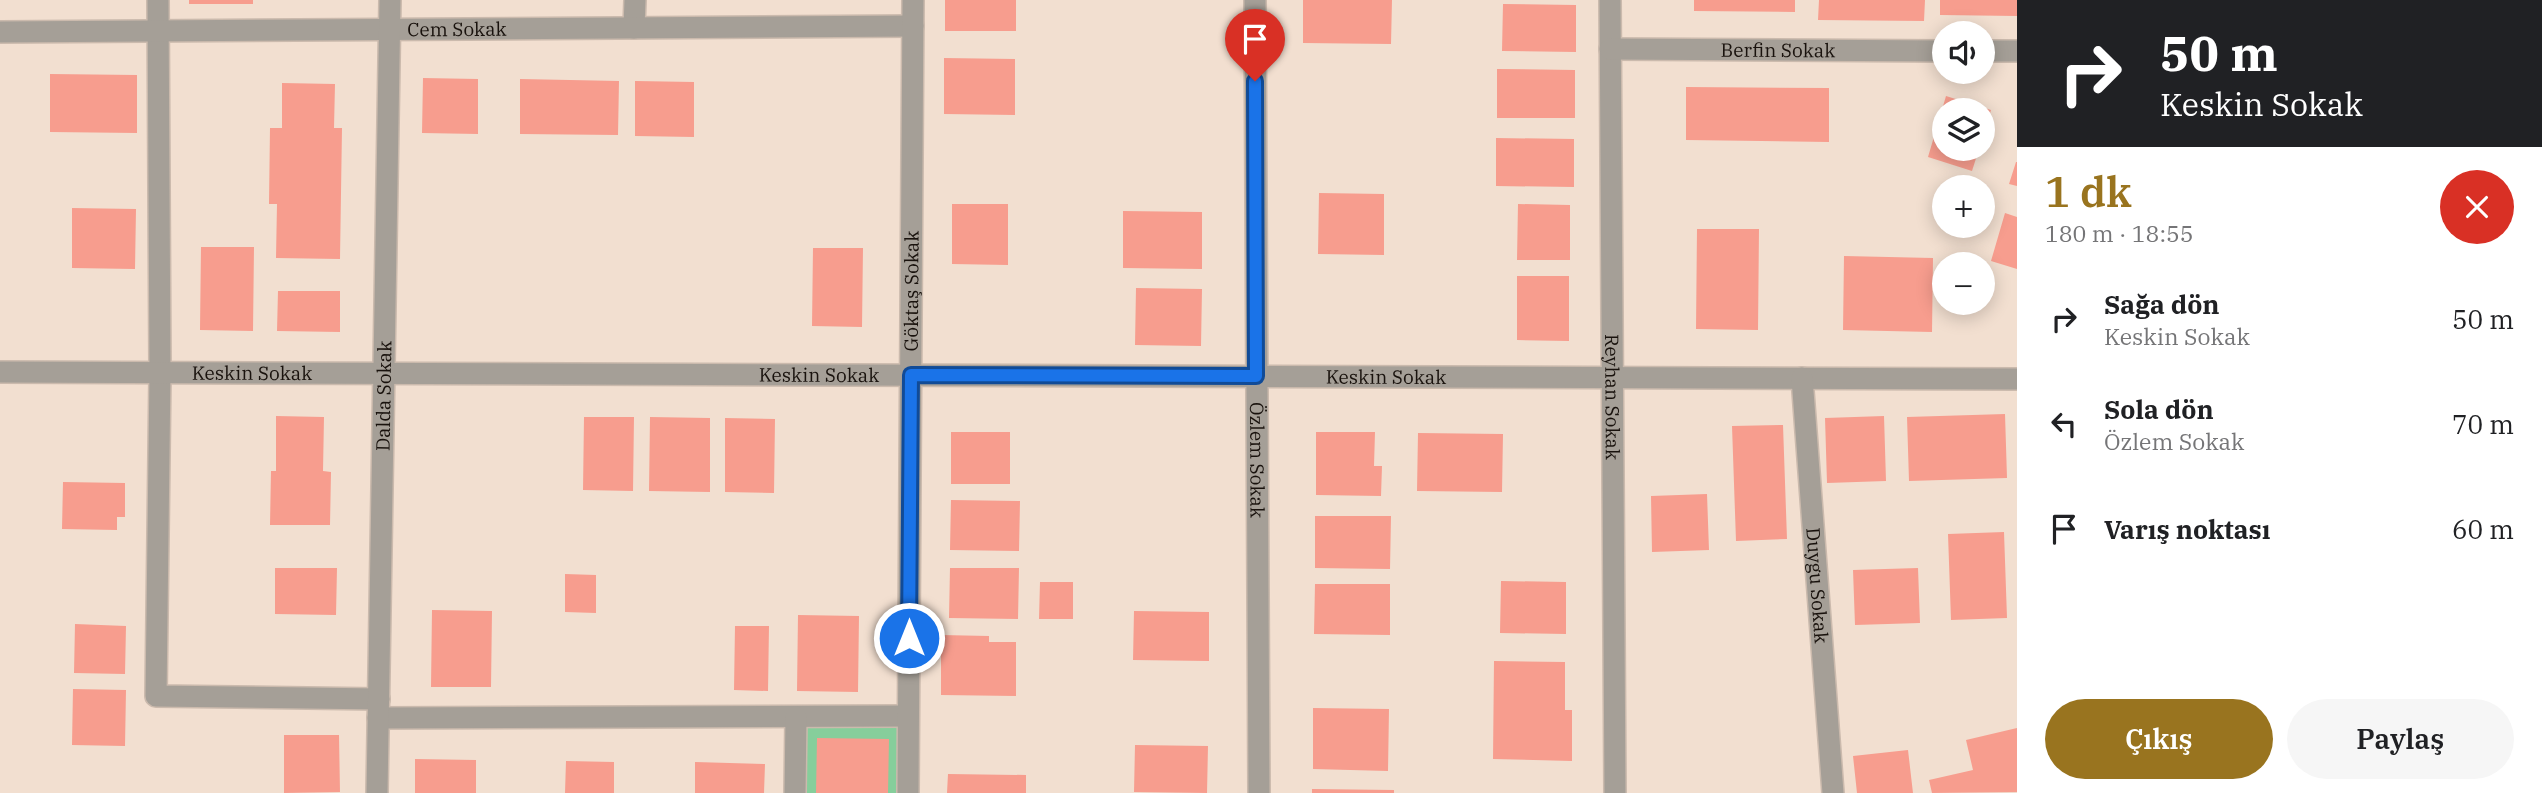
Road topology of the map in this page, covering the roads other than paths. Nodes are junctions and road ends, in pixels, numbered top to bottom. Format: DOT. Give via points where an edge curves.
graph roads {
  1 [pos="158,0"];
  2 [pos="390,0"];
  3 [pos="635,0"];
  4 [pos="913,0"];
  5 [pos="1255,0"];
  6 [pos="1610,0"];
  7 [pos="913,26"];
  8 [pos="634,28"];
  9 [pos="390,29"];
  10 [pos="158,31"];
  11 [pos="0,32"];
  12 [pos="1611,49"];
  13 [pos="1932,51"];
  14 [pos="1995,51"];
  15 [pos="2017,51"];
  16 [pos="0,372"];
  17 [pos="160,373"];
  18 [pos="384,373"];
  19 [pos="911,375"];
  20 [pos="1256,376"];
  21 [pos="1612,377"];
  22 [pos="1802,378"];
  23 [pos="2017,379"];
  24 [pos="378,708"];
  25 [pos="796,716"];
  26 [pos="908,716"];
  27 [pos="377,793"];
  28 [pos="795,793"];
  29 [pos="908,793"];
  30 [pos="1259,793"];
  31 [pos="1615,793"];
  32 [pos="1833,793"];
  1 -- 10 [label="street"];
  2 -- 9 [label="street, Dalda Sokak"];
  3 -- 8 [label="street"];
  4 -- 7 [label="street, Göktaş Sokak"];
  5 -- 20 [label="street, Özlem Sokak"];
  6 -- 12 [label="street, Reyhan Sokak"];
  7 -- 8 [label="street, Cem Sokak"];
  7 -- 19 [label="street, Göktaş Sokak"];
  8 -- 9 [label="street, Cem Sokak"];
  9 -- 10 [label="street, Cem Sokak"];
  9 -- 18 [label="street, Dalda Sokak"];
  10 -- 11 [label="street, Cem Sokak"];
  10 -- 17 [label="street"];
  12 -- 13 [label="street, Berfin Sokak"];
  12 -- 21 [label="street, Reyhan Sokak"];
  14 -- 15 [label="street"];
  16 -- 17 [label="street, Keskin Sokak"];
  17 -- 18 [label="street, Keskin Sokak"];
  17 -- 24 [label="street" via="156,696"];
  18 -- 19 [label="street, Keskin Sokak"];
  18 -- 24 [label="street, Dalda Sokak"];
  19 -- 20 [label="street, Keskin Sokak"];
  19 -- 26 [label="street, Göktaş Sokak"];
  20 -- 21 [label="street, Keskin Sokak"];
  20 -- 30 [label="street, Özlem Sokak"];
  21 -- 22 [label="street, Keskin Sokak"];
  21 -- 31 [label="street, Reyhan Sokak"];
  22 -- 23 [label="street, Keskin Sokak"];
  22 -- 32 [label="street, Duygu Sokak"];
  24 -- 25 [label="street"];
  24 -- 27 [label="street, Dalda Sokak"];
  25 -- 26 [label="street"];
  25 -- 28 [label="street"];
  26 -- 29 [label="street, Göktaş Sokak"];
}
